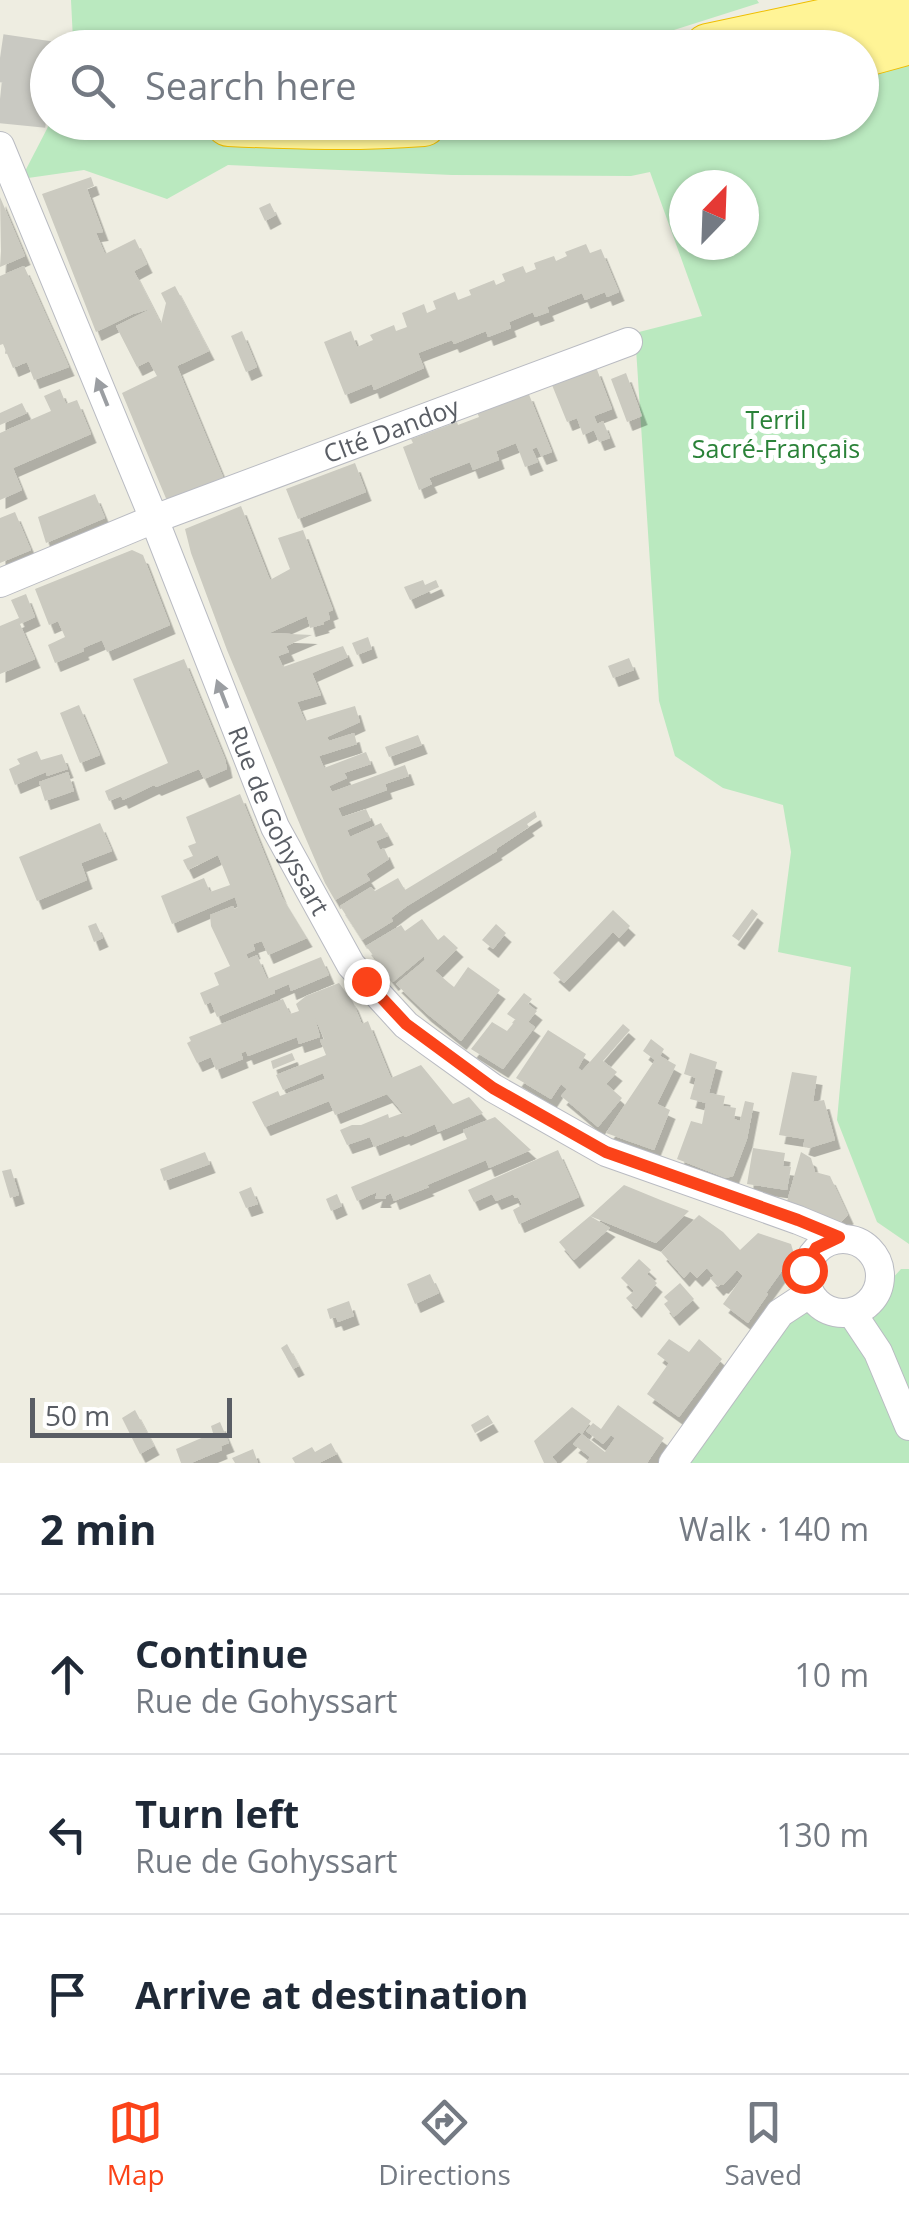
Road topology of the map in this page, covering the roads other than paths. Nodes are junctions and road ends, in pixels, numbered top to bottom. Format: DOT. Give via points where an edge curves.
graph roads {
  1 [pos="909,2"];
  2 [pos="792,30"];
  3 [pos="909,40"];
  4 [pos="879,48"];
  5 [pos="0,146"];
  6 [pos="628,342"];
  7 [pos="154,519"];
  8 [pos="0,583"];
  9 [pos="839,1237"];
  10 [pos="895,1278"];
  11 [pos="809,1294"];
  12 [pos="852,1313"];
  13 [pos="909,1426"];
  14 [pos="674,1463"];
  1 -- 2 [label="highway"];
  3 -- 4 [label="highway"];
  7 -- 5 [label="street, Rue de Gohyssart, one-way"];
  6 -- 7 [label="street, CIté Dandoy"];
  7 -- 8 [label="street, CIté Dandoy"];
  9 -- 7 [label="street, Rue de Gohyssart, one-way" via="606,1152 493,1088 406,1024 350,965 275,828"];
  9 -- 10 [label="street, Rue de Gohyssart" via="860,1241"];
  9 -- 11 [label="street" via="816,1248 804,1270"];
  10 -- 12 [label="street, Rue de Gohyssart"];
  11 -- 12 [label="street" via="828,1311"];
  11 -- 14 [label="street" via="780,1312"];
  12 -- 13 [label="street" via="878,1352"];
}
